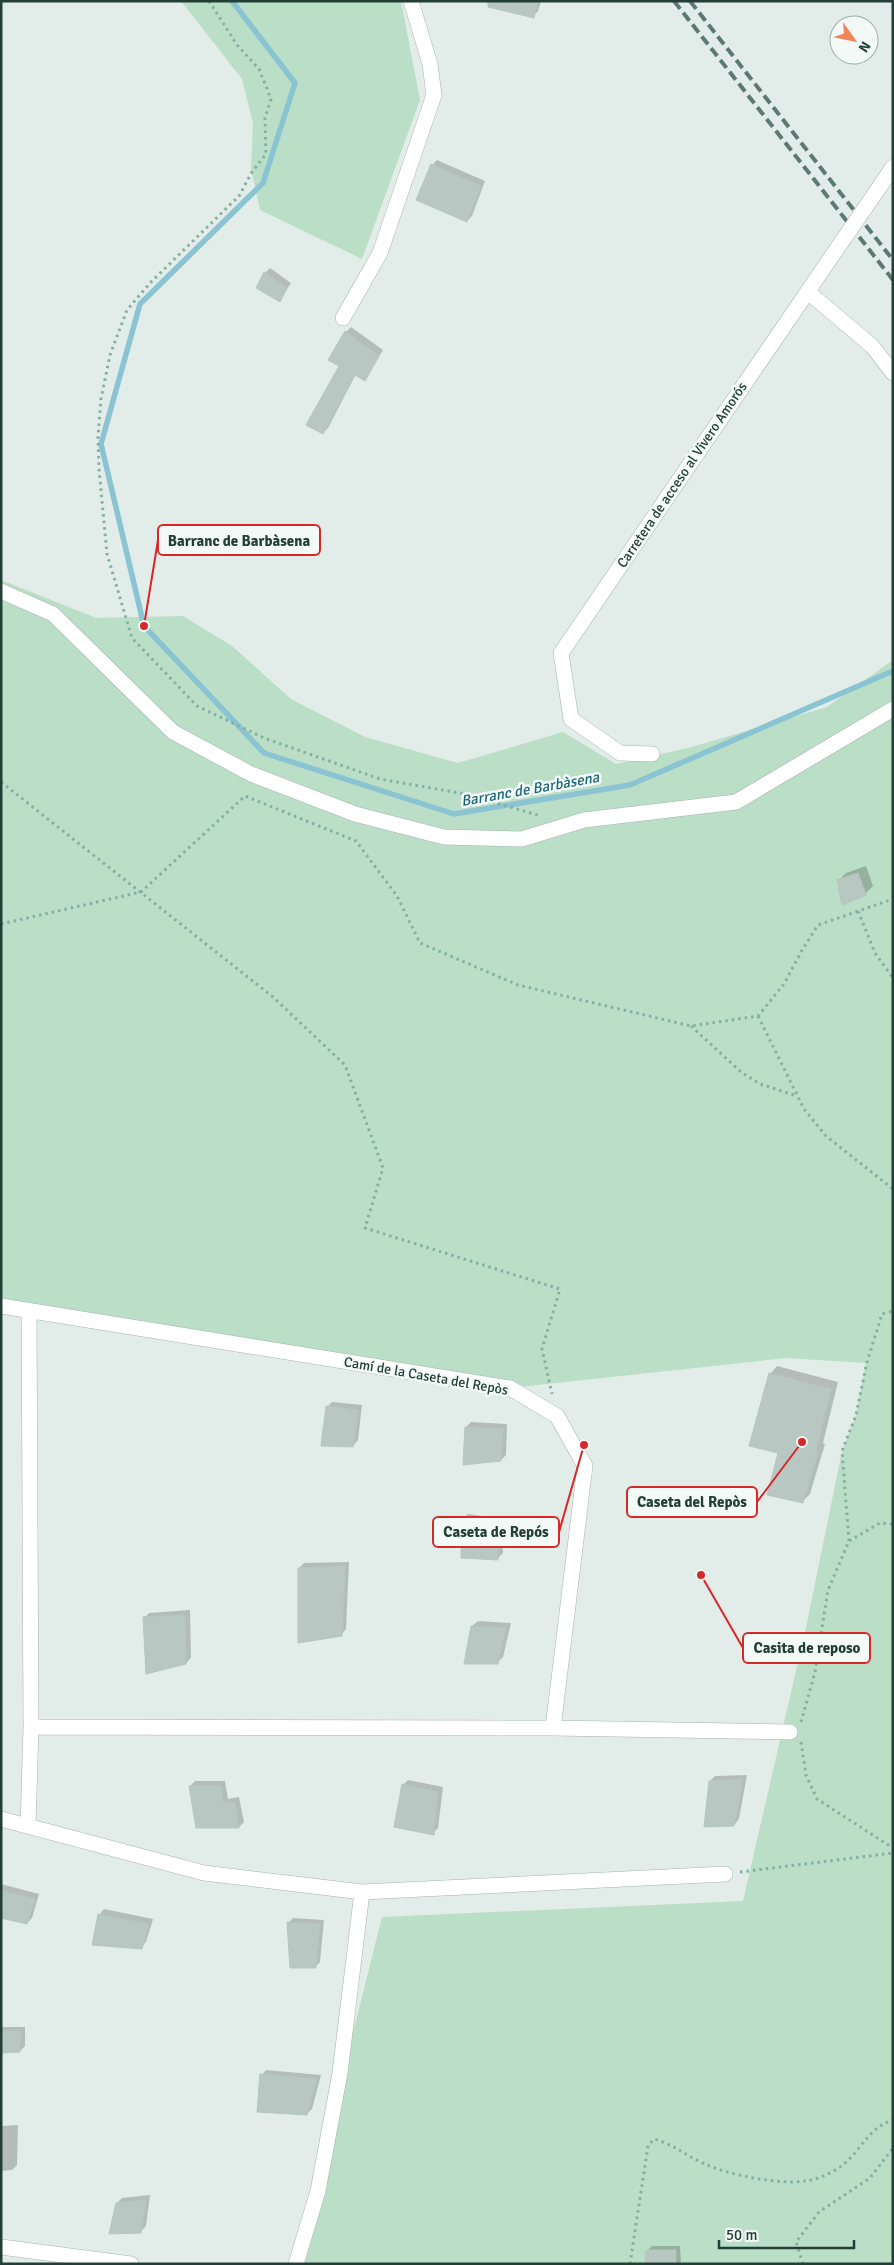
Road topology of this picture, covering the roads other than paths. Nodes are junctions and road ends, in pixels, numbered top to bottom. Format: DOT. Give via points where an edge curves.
graph roads {
  1 [pos="411,1"];
  2 [pos="893,167"];
  3 [pos="808,292"];
  4 [pos="342,318"];
  5 [pos="893,373"];
  6 [pos="1,591"];
  7 [pos="893,709"];
  8 [pos="652,754"];
  9 [pos="1,1306"];
  10 [pos="29,1311"];
  11 [pos="31,1727"];
  12 [pos="553,1728"];
  13 [pos="794,1729"];
  14 [pos="1,1819"];
  15 [pos="28,1826"];
  16 [pos="725,1874"];
  17 [pos="362,1892"];
  18 [pos="1,2247"];
  19 [pos="131,2264"];
  20 [pos="296,2264"];
  1 -- 4 [label="street" via="430,64 434,95 380,253"];
  2 -- 3 [label="street, Carretera de acceso al Vivero Amorós, bridge"];
  3 -- 5 [label="street" via="872,346"];
  3 -- 8 [label="street, Carretera de acceso al Vivero Amorós" via="561,653 571,719 620,753"];
  6 -- 7 [label="street" via="53,614 173,732 250,774 355,814 444,837 522,839 584,820 736,802"];
  9 -- 10 [label="street, Camí de la Caseta del Repòs"];
  10 -- 11 [label="street"];
  10 -- 12 [label="street, Camí de la Caseta del Repòs" via="510,1388 557,1416 585,1466"];
  11 -- 12 [label="street"];
  11 -- 15 [label="street"];
  12 -- 13 [label="street"];
  14 -- 15 [label="street"];
  15 -- 17 [label="street" via="204,1873"];
  16 -- 17 [label="street"];
  17 -- 20 [label="street" via="340,2073 318,2191"];
  18 -- 19 [label="street"];
}
